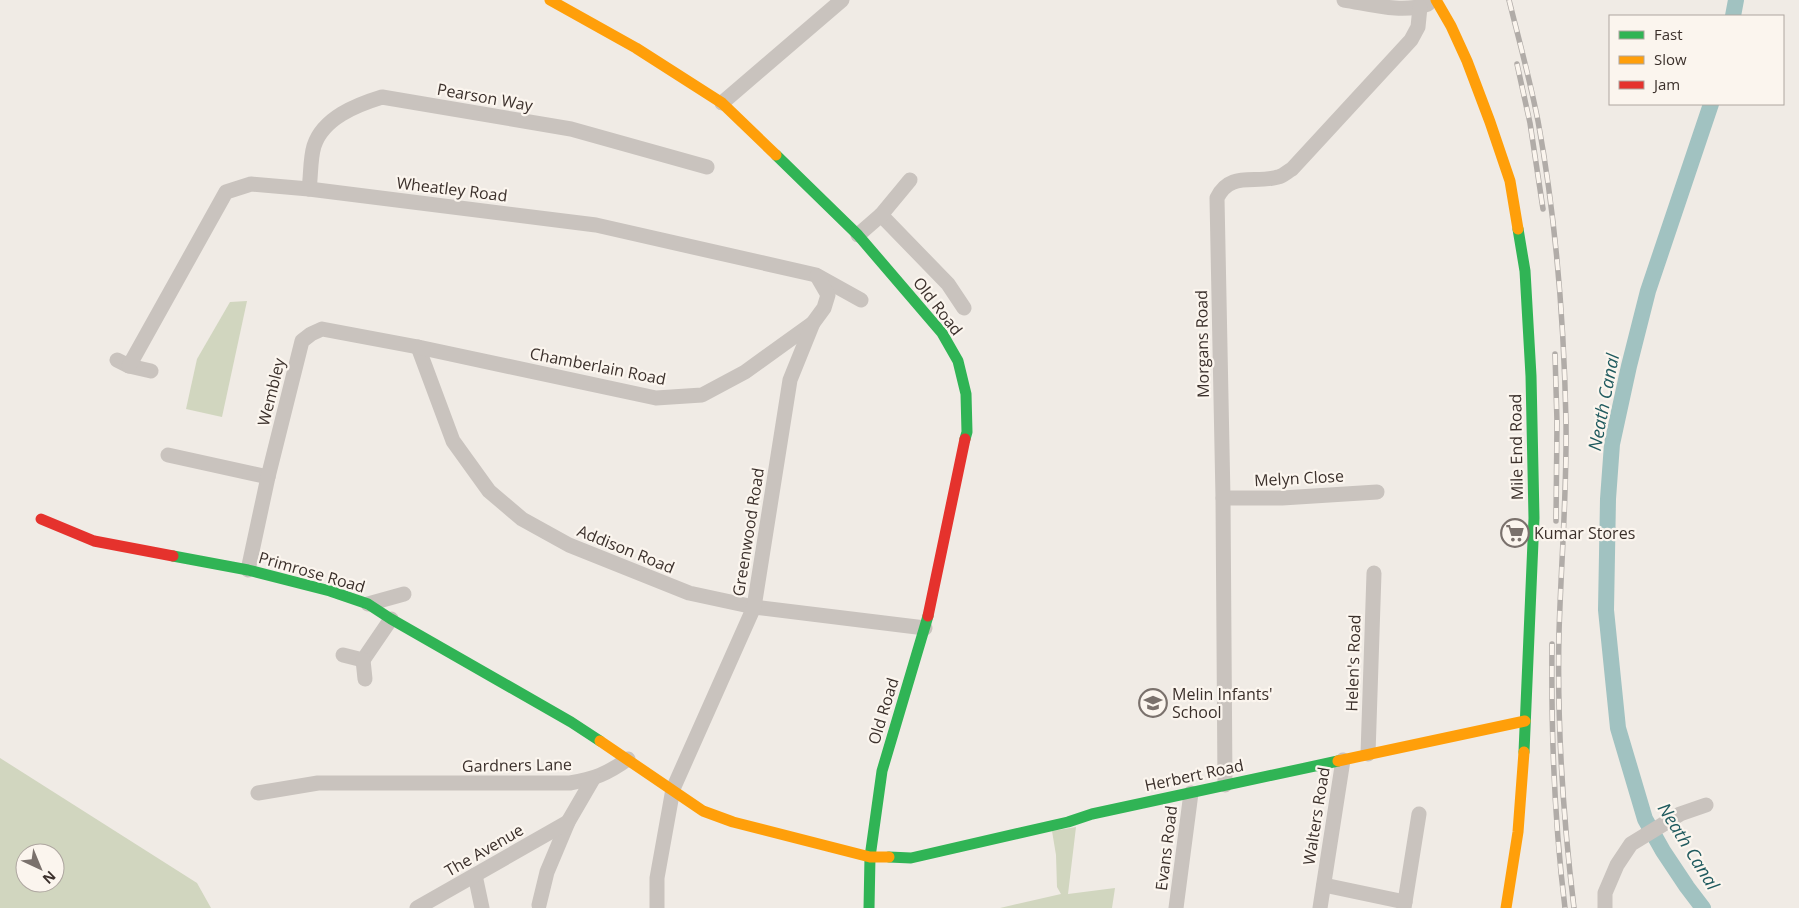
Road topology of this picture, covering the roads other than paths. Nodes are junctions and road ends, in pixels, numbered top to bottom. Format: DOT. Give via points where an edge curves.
graph roads {
  1 [pos="550,0"];
  2 [pos="842,0"];
  3 [pos="1344,0"];
  4 [pos="1436,0"];
  5 [pos="1420,7"];
  6 [pos="722,103"];
  7 [pos="707,167"];
  8 [pos="910,180"];
  9 [pos="309,189"];
  10 [pos="881,215"];
  11 [pos="858,235"];
  12 [pos="816,275"];
  13 [pos="861,300"];
  14 [pos="964,308"];
  15 [pos="813,323"];
  16 [pos="418,347"];
  17 [pos="151,371"];
  18 [pos="168,455"];
  19 [pos="268,478"];
  20 [pos="1377,492"];
  21 [pos="1223,498"];
  22 [pos="41,519"];
  23 [pos="248,570"];
  24 [pos="1374,573"];
  25 [pos="404,594"];
  26 [pos="368,604"];
  27 [pos="754,607"];
  28 [pos="390,620"];
  29 [pos="925,628"];
  30 [pos="343,655"];
  31 [pos="363,660"];
  32 [pos="366,679"];
  33 [pos="1525,721"];
  34 [pos="1368,754"];
  35 [pos="628,760"];
  36 [pos="1343,760"];
  37 [pos="594,779"];
  38 [pos="1225,785"];
  39 [pos="672,789"];
  40 [pos="258,793"];
  41 [pos="1191,793"];
  42 [pos="1706,805"];
  43 [pos="1419,814"];
  44 [pos="568,822"];
  45 [pos="870,857"];
  46 [pos="475,875"];
  47 [pos="1324,885"];
  48 [pos="539,905"];
  49 [pos="1404,905"];
  50 [pos="417,908"];
  51 [pos="482,908"];
  52 [pos="657,908"];
  53 [pos="869,908"];
  54 [pos="1176,908"];
  55 [pos="1320,908"];
  56 [pos="1506,908"];
  57 [pos="1605,908"];
  1 -- 6 [label="street, Old Road" via="636,48"];
  2 -- 6 [label="street"];
  3 -- 5 [label="street" via="1404,9"];
  4 -- 5 [label="street"];
  4 -- 33 [label="street, Mile End Road" via="1467,61 1510,182 1525,271 1532,376 1534,518"];
  5 -- 21 [label="street, Morgans Road" via="1418,27 1411,40 1292,169 1279,177 1230,182 1217,198"];
  6 -- 11 [label="street, Old Road"];
  7 -- 9 [label="street, Pearson Way" via="570,129 382,97 357,105 326,126 314,146"];
  8 -- 10 [label="street"];
  9 -- 12 [label="street, Wheatley Road" via="596,225"];
  9 -- 17 [label="street, Wheatley Road" via="251,184 226,192 123,363"];
  10 -- 11 [label="street"];
  10 -- 14 [label="street" via="948,284"];
  11 -- 29 [label="street, Old Road" via="942,333 958,361 966,394 967,432"];
  12 -- 13 [label="street, Wheatley Road"];
  12 -- 15 [label="street, Greenwood Road" via="828,295 824,308"];
  15 -- 16 [label="street, Chamberlain Road" via="745,372 702,395 656,398"];
  15 -- 27 [label="street, Greenwood Road" via="790,380"];
  16 -- 19 [label="street, Wembley" via="322,329 302,341"];
  16 -- 27 [label="street, Addison Road" via="453,441 489,491 522,520 569,545 689,593"];
  18 -- 19 [label="street"];
  19 -- 23 [label="street, Wembley"];
  20 -- 21 [label="street, Melyn Close"];
  21 -- 38 [label="street, Morgans Road"];
  22 -- 23 [label="street, Primrose Road" via="94,541"];
  23 -- 26 [label="street, Primrose Road"];
  24 -- 34 [label="street, Helen's Road"];
  25 -- 26 [label="street"];
  26 -- 28 [label="street, Primrose Road"];
  27 -- 29 [label="street, Addison Road"];
  27 -- 39 [label="street, Greenwood Road"];
  28 -- 31 [label="street"];
  28 -- 35 [label="street, Primrose Road" via="571,722"];
  29 -- 45 [label="street, Old Road" via="882,771"];
  30 -- 31 [label="street"];
  31 -- 32 [label="street"];
  33 -- 34 [label="street, Herbert Road"];
  33 -- 56 [label="street, Mile End Road" via="1518,832"];
  34 -- 36 [label="street, Herbert Road"];
  35 -- 37 [label="street, Gardners Lane"];
  35 -- 39 [label="street"];
  36 -- 38 [label="street, Herbert Road"];
  36 -- 47 [label="street, Walters Road"];
  37 -- 40 [label="street, Gardners Lane" via="570,783 318,784"];
  37 -- 44 [label="street"];
  38 -- 41 [label="street, Herbert Road"];
  39 -- 45 [label="street" via="704,811 733,822"];
  39 -- 52 [label="street, Greenwood Road" via="657,878"];
  41 -- 45 [label="street, Herbert Road" via="911,858"];
  41 -- 54 [label="street, Evans Road"];
  42 -- 57 [label="street" via="1680,814 1631,844 1617,865 1605,893"];
  43 -- 49 [label="street, Walters Road"];
  44 -- 46 [label="street, The Avenue"];
  44 -- 48 [label="street" via="547,872"];
  45 -- 53 [label="street, Old Road"];
  46 -- 50 [label="street, The Avenue"];
  46 -- 51 [label="street"];
  47 -- 49 [label="street, Walters Road"];
  47 -- 55 [label="street"];
}
